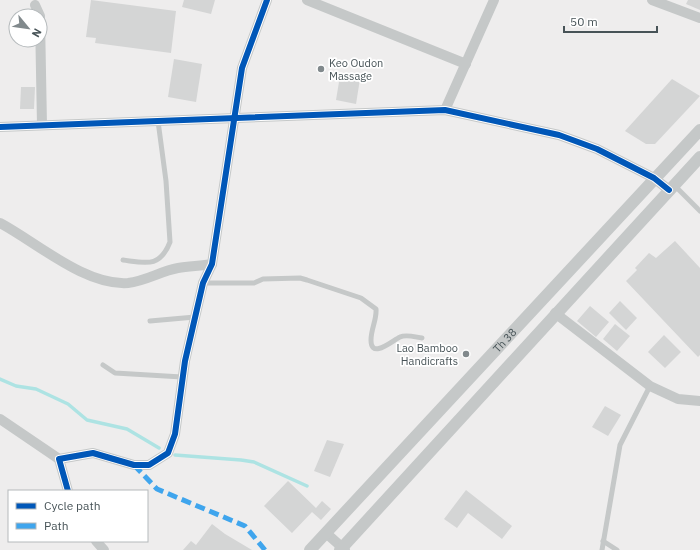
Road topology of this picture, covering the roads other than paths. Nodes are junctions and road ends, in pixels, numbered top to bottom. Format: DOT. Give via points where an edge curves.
graph roads {
  1 [pos="267,0"];
  2 [pos="307,0"];
  3 [pos="494,0"];
  4 [pos="652,0"];
  5 [pos="35,5"];
  6 [pos="36,8"];
  7 [pos="700,18"];
  8 [pos="41,48"];
  9 [pos="466,64"];
  10 [pos="445,110"];
  11 [pos="233,119"];
  12 [pos="158,121"];
  13 [pos="42,125"];
  14 [pos="0,127"];
  15 [pos="700,130"];
  16 [pos="700,157"];
  17 [pos="654,178"];
  18 [pos="671,187"];
  19 [pos="700,211"];
  20 [pos="0,223"];
  21 [pos="123,260"];
  22 [pos="212,264"];
  23 [pos="203,283"];
  24 [pos="555,313"];
  25 [pos="195,317"];
  26 [pos="150,321"];
  27 [pos="422,338"];
  28 [pos="103,365"];
  29 [pos="182,377"];
  30 [pos="650,386"];
  31 [pos="700,401"];
  32 [pos="0,419"];
  33 [pos="59,459"];
  34 [pos="68,490"];
  35 [pos="326,533"];
  36 [pos="603,541"];
  37 [pos="97,542"];
  38 [pos="342,549"];
  39 [pos="104,550"];
  40 [pos="310,550"];
  41 [pos="602,550"];
  42 [pos="617,550"];
  1 -- 11 [label="street" via="242,68"];
  2 -- 9 [label="street"];
  3 -- 9 [label="street"];
  4 -- 7 [label="street"];
  5 -- 6 [label="street"];
  8 -- 13 [label="street"];
  9 -- 10 [label="street"];
  10 -- 11 [label="street"];
  10 -- 17 [label="street" via="560,135 597,149"];
  11 -- 12 [label="street"];
  11 -- 22 [label="street"];
  12 -- 13 [label="street"];
  12 -- 21 [label="lane" via="166,181 170,242 161,259 149,264"];
  13 -- 14 [label="street"];
  15 -- 17 [label="street, Th 38"];
  16 -- 18 [label="street, Th 38"];
  17 -- 18 [label="street"];
  17 -- 35 [label="street, Th 38"];
  18 -- 19 [label="lane"];
  18 -- 24 [label="street, Th 38"];
  20 -- 22 [label="street" via="32,241 62,263 115,283 144,280 177,268"];
  22 -- 23 [label="street"];
  23 -- 25 [label="street"];
  23 -- 27 [label="lane" via="254,284 263,279 308,280 361,298 376,309 371,337 374,347 384,348 400,336"];
  24 -- 30 [label="street"];
  24 -- 38 [label="street, Th 38"];
  25 -- 26 [label="lane"];
  25 -- 29 [label="street"];
  28 -- 29 [label="lane" via="115,374"];
  29 -- 33 [label="street" via="175,434 168,453 149,465 134,465 93,453"];
  30 -- 31 [label="street" via="678,399"];
  30 -- 36 [label="lane" via="620,445"];
  32 -- 33 [label="street"];
  33 -- 34 [label="street"];
  35 -- 38 [label="street"];
  35 -- 40 [label="street, Th 38"];
  36 -- 41 [label="lane"];
  36 -- 42 [label="lane"];
  37 -- 39 [label="street"];
}
